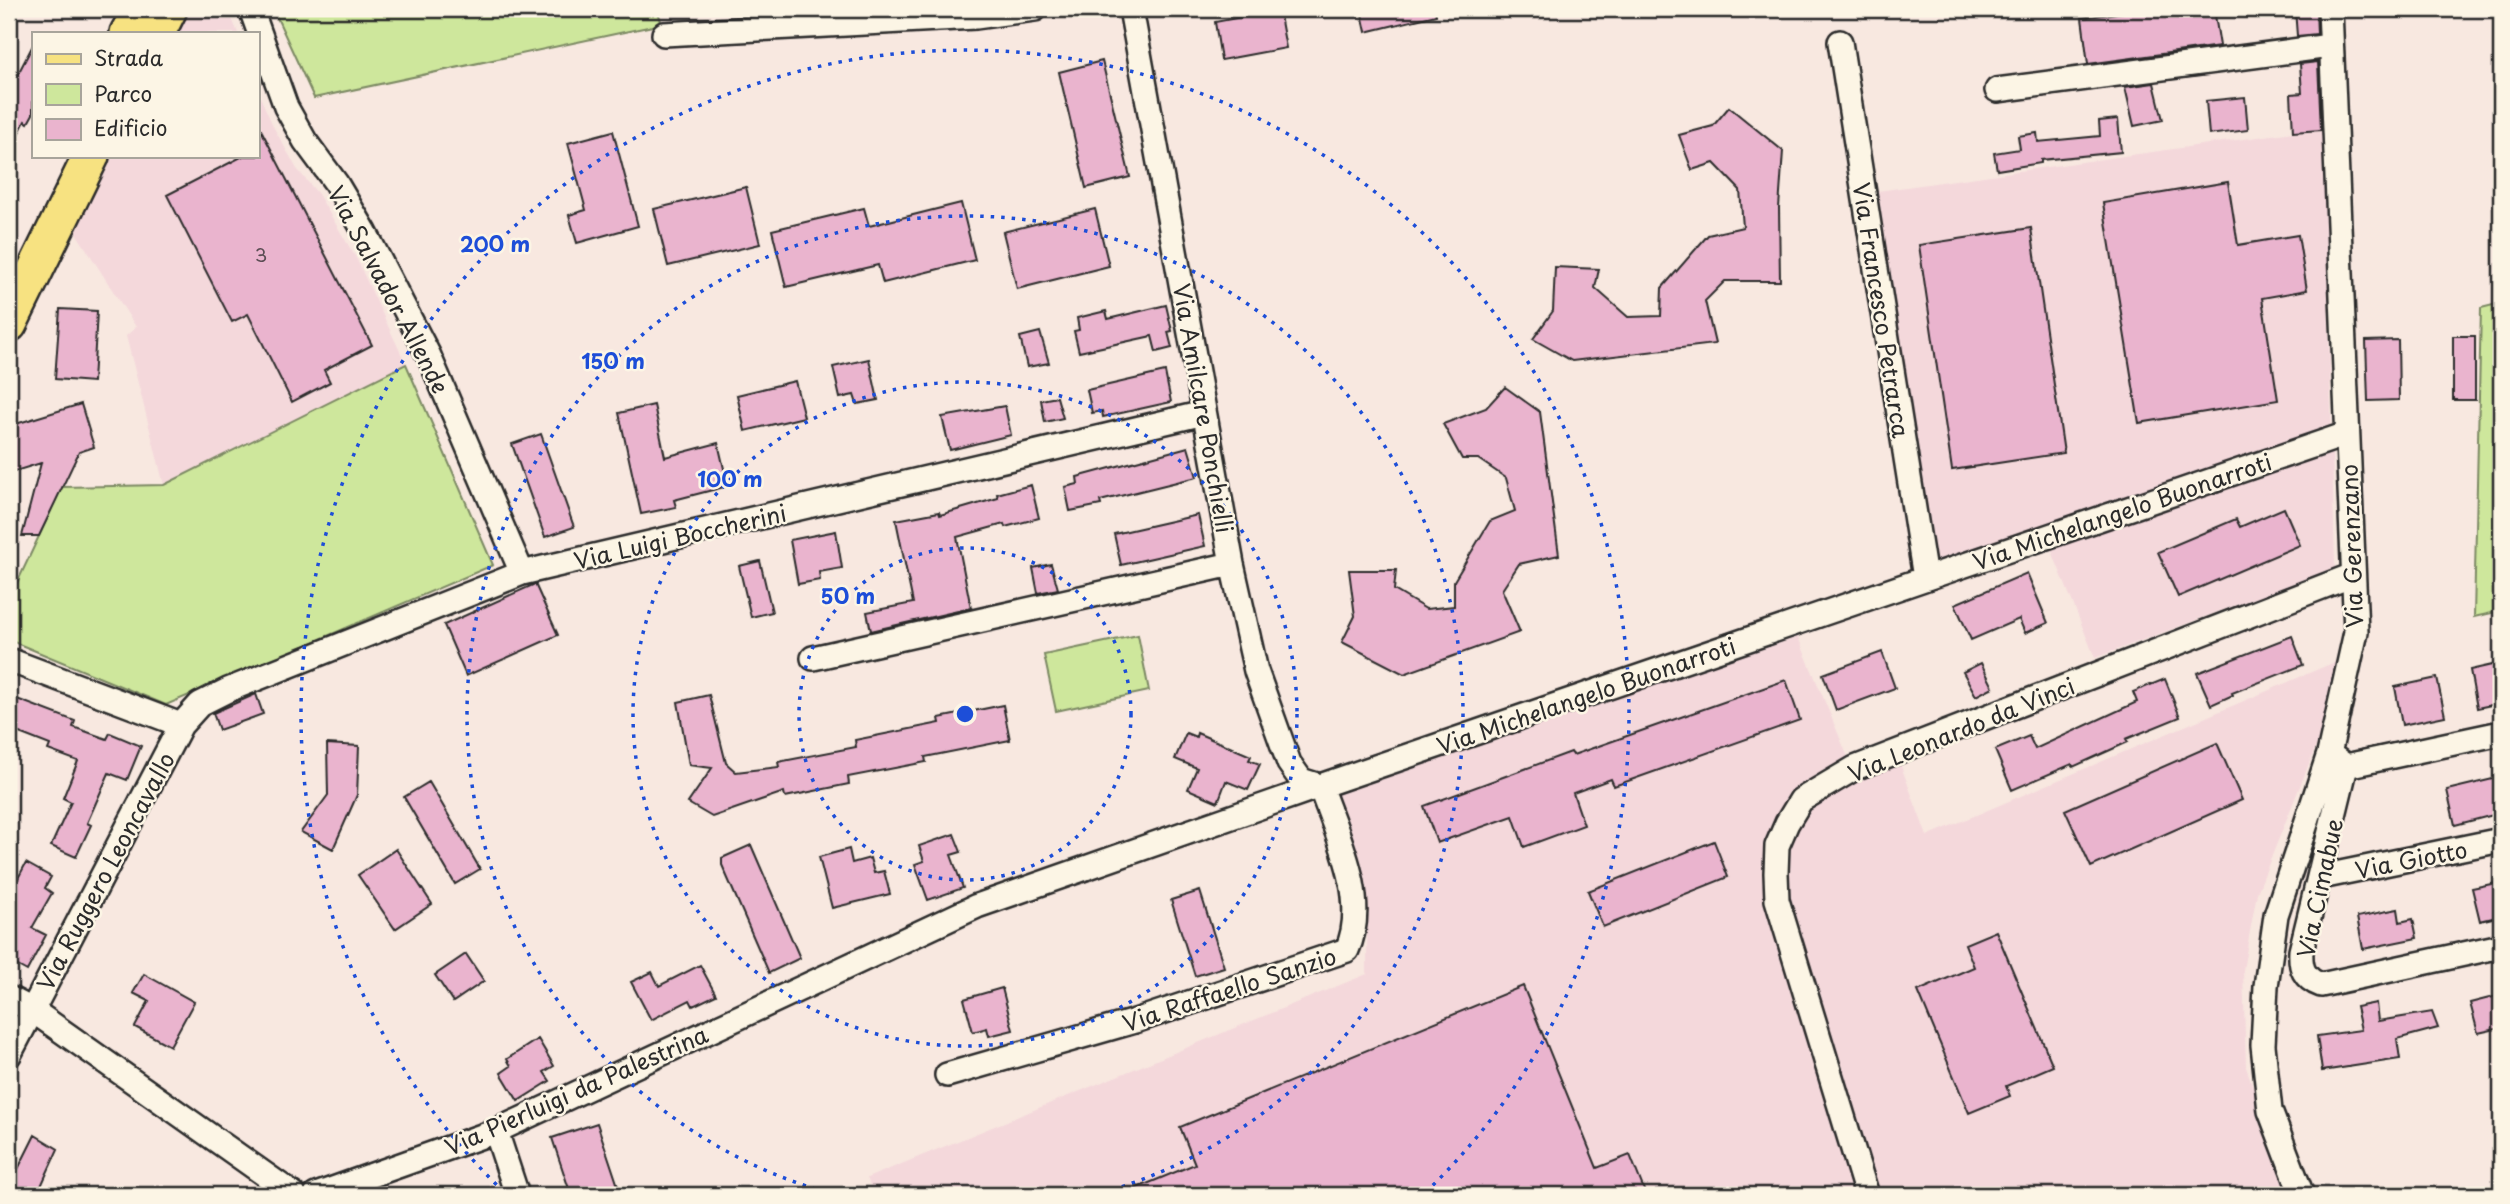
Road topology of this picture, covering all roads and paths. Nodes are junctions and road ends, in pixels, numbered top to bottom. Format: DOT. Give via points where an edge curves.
graph roads {
  1 [pos="142,9"];
  2 [pos="169,9"];
  3 [pos="251,9"];
  4 [pos="1035,9"];
  5 [pos="1131,9"];
  6 [pos="2330,9"];
  7 [pos="998,11"];
  8 [pos="833,16"];
  9 [pos="129,32"];
  10 [pos="158,32"];
  11 [pos="664,34"];
  12 [pos="1840,42"];
  13 [pos="2330,46"];
  14 [pos="1997,90"];
  15 [pos="68,158"];
  16 [pos="90,158"];
  17 [pos="9,269"];
  18 [pos="9,324"];
  19 [pos="1204,413"];
  20 [pos="2347,434"];
  21 [pos="1233,564"];
  22 [pos="522,573"];
  23 [pos="2353,575"];
  24 [pos="1925,578"];
  25 [pos="813,658"];
  26 [pos="9,660"];
  27 [pos="181,725"];
  28 [pos="2501,733"];
  29 [pos="2338,760"];
  30 [pos="1320,786"];
  31 [pos="2501,841"];
  32 [pos="2320,877"];
  33 [pos="2501,946"];
  34 [pos="832,975"];
  35 [pos="9,998"];
  36 [pos="32,1010"];
  37 [pos="9,1055"];
  38 [pos="947,1075"];
  39 [pos="496,1131"];
  40 [pos="293,1195"];
  41 [pos="316,1195"];
  42 [pos="517,1195"];
  43 [pos="1867,1195"];
  44 [pos="2302,1195"];
  1 -- 9 [label="main road"];
  2 -- 10 [label="main road"];
  3 -- 22 [label="street, Via Salvador Allende" via="286,107 365,232 422,344"];
  4 -- 7 [label="street"];
  5 -- 19 [label="street, Via Amilcare Ponchielli"];
  6 -- 13 [label="street, Via Gerenzano"];
  7 -- 8 [label="street" via="976,17"];
  8 -- 11 [label="street"];
  12 -- 24 [label="street, Via Francesco Petrarca"];
  13 -- 14 [label="street"];
  13 -- 20 [label="street, Via Gerenzano"];
  15 -- 17 [label="main road"];
  16 -- 18 [label="main road"];
  19 -- 21 [label="street, Via Amilcare Ponchielli"];
  19 -- 22 [label="street, Via Luigi Boccherini"];
  20 -- 23 [label="street, Via Gerenzano"];
  20 -- 24 [label="street, Via Michelangelo Buonarroti"];
  21 -- 25 [label="street"];
  21 -- 30 [label="street, Via Amilcare Ponchielli" via="1256,671 1289,762 1301,780"];
  22 -- 27 [label="street, Via Luigi Boccherini" via="228,690 200,704"];
  23 -- 29 [label="street, Via Gerenzano" via="2356,632"];
  23 -- 43 [label="street, Via Leonardo da Vinci" via="1855,768 1801,800 1777,846 1777,900"];
  24 -- 30 [label="street, Via Michelangelo Buonarroti"];
  26 -- 27 [label="street"];
  27 -- 36 [label="street, Via Ruggero Leoncavallo"];
  28 -- 29 [label="street"];
  29 -- 32 [label="street, Via Cimabue"];
  29 -- 44 [label="street, Via Gerenzano" via="2276,915 2266,986 2263,1045 2270,1111"];
  30 -- 34 [label="street, Via Michelangelo Buonarroti" via="977,906"];
  30 -- 38 [label="street, Via Raffaello Sanzio" via="1355,888 1353,936 1347,950 1135,1021"];
  31 -- 32 [label="street, Via Giotto"];
  32 -- 33 [label="street, Via Cimabue" via="2301,951 2300,964 2311,982 2343,981"];
  34 -- 39 [label="street, Via Pierluigi da Palestrina"];
  35 -- 36 [label="street"];
  36 -- 37 [label="street, Via Ruggero Leoncavallo"];
  36 -- 40 [label="street"];
  39 -- 41 [label="street, Via Pierluigi da Palestrina"];
  39 -- 42 [label="street"];
}
